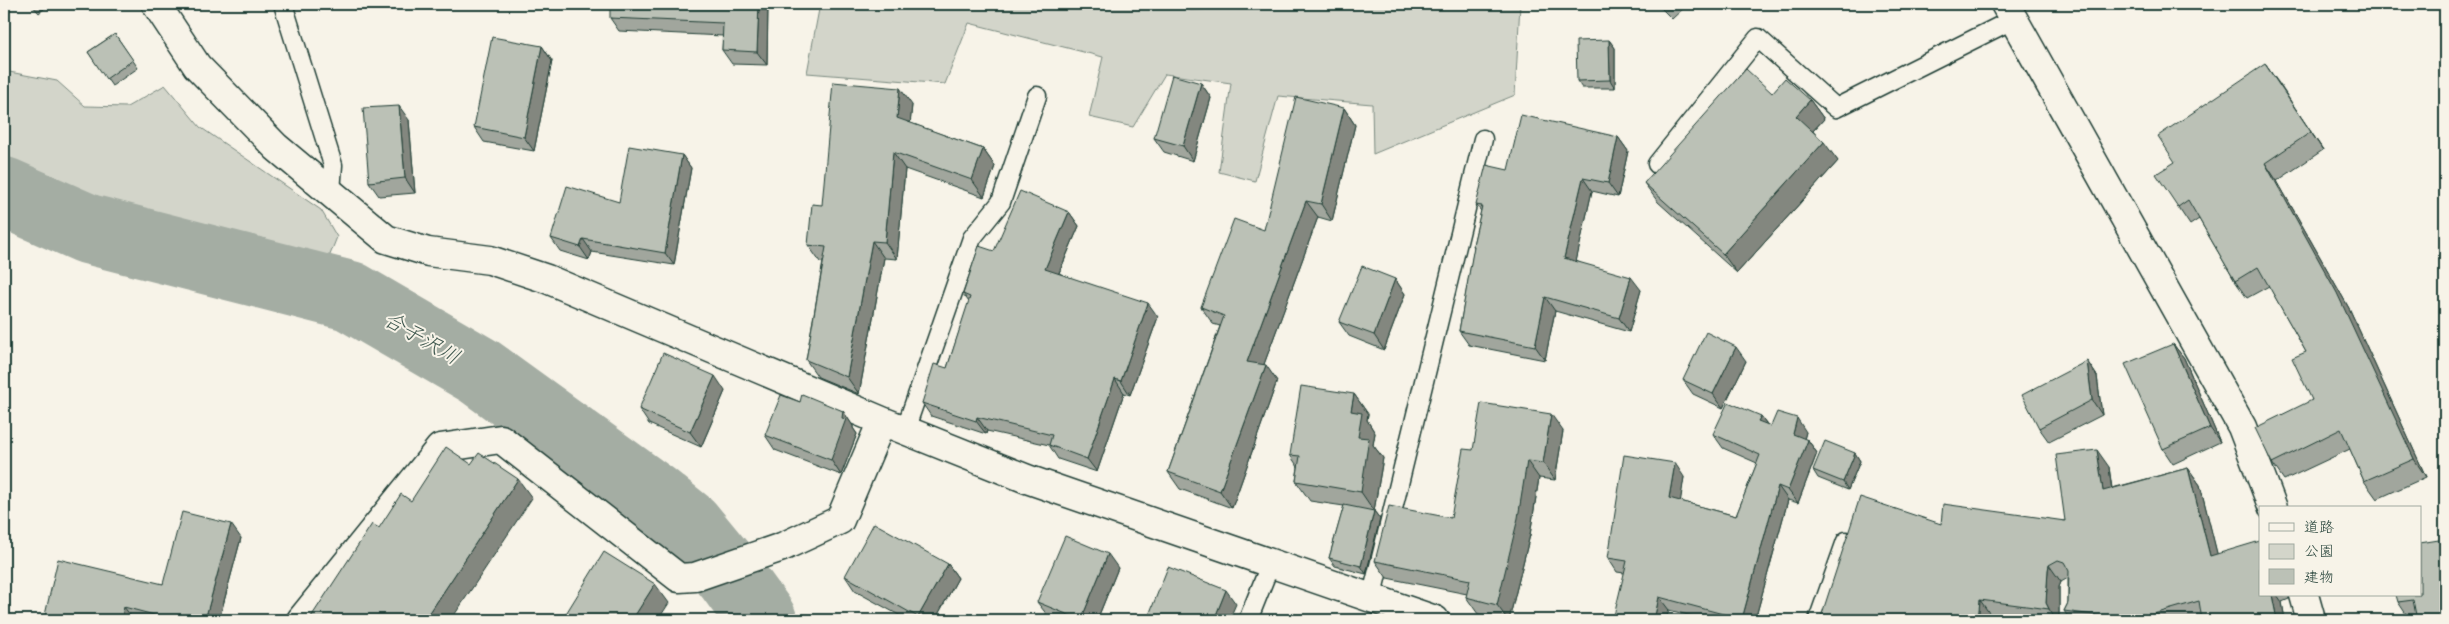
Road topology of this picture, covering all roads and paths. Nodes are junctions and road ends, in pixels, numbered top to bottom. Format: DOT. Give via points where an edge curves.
graph roads {
  1 [pos="156,4"];
  2 [pos="287,4"];
  3 [pos="2009,11"];
  4 [pos="1037,96"];
  5 [pos="1483,139"];
  6 [pos="1657,164"];
  7 [pos="331,192"];
  8 [pos="894,426"];
  9 [pos="2272,506"];
  10 [pos="1846,541"];
  11 [pos="1270,565"];
  12 [pos="2304,596"];
  13 [pos="1371,599"];
  14 [pos="301,620"];
  15 [pos="1248,620"];
  16 [pos="1435,620"];
  17 [pos="1818,620"];
  18 [pos="2311,620"];
  1 -- 7 [label="street" via="197,66 276,147"];
  2 -- 7 [label="lane" via="333,165"];
  3 -- 6 [label="lane" via="1836,108 1758,38"];
  3 -- 9 [label="street" via="2242,427"];
  4 -- 8 [label="lane" via="1001,202 972,238"];
  5 -- 13 [label="lane"];
  7 -- 8 [label="street" via="386,239 428,252 490,260 547,279"];
  8 -- 11 [label="street" via="1027,479"];
  8 -- 14 [label="street" via="840,520 782,547 695,577 679,578 501,438 440,448"];
  10 -- 17 [label="lane"];
  11 -- 13 [label="street"];
  11 -- 15 [label="lane"];
  12 -- 18 [label="street"];
  13 -- 16 [label="street"];
}
